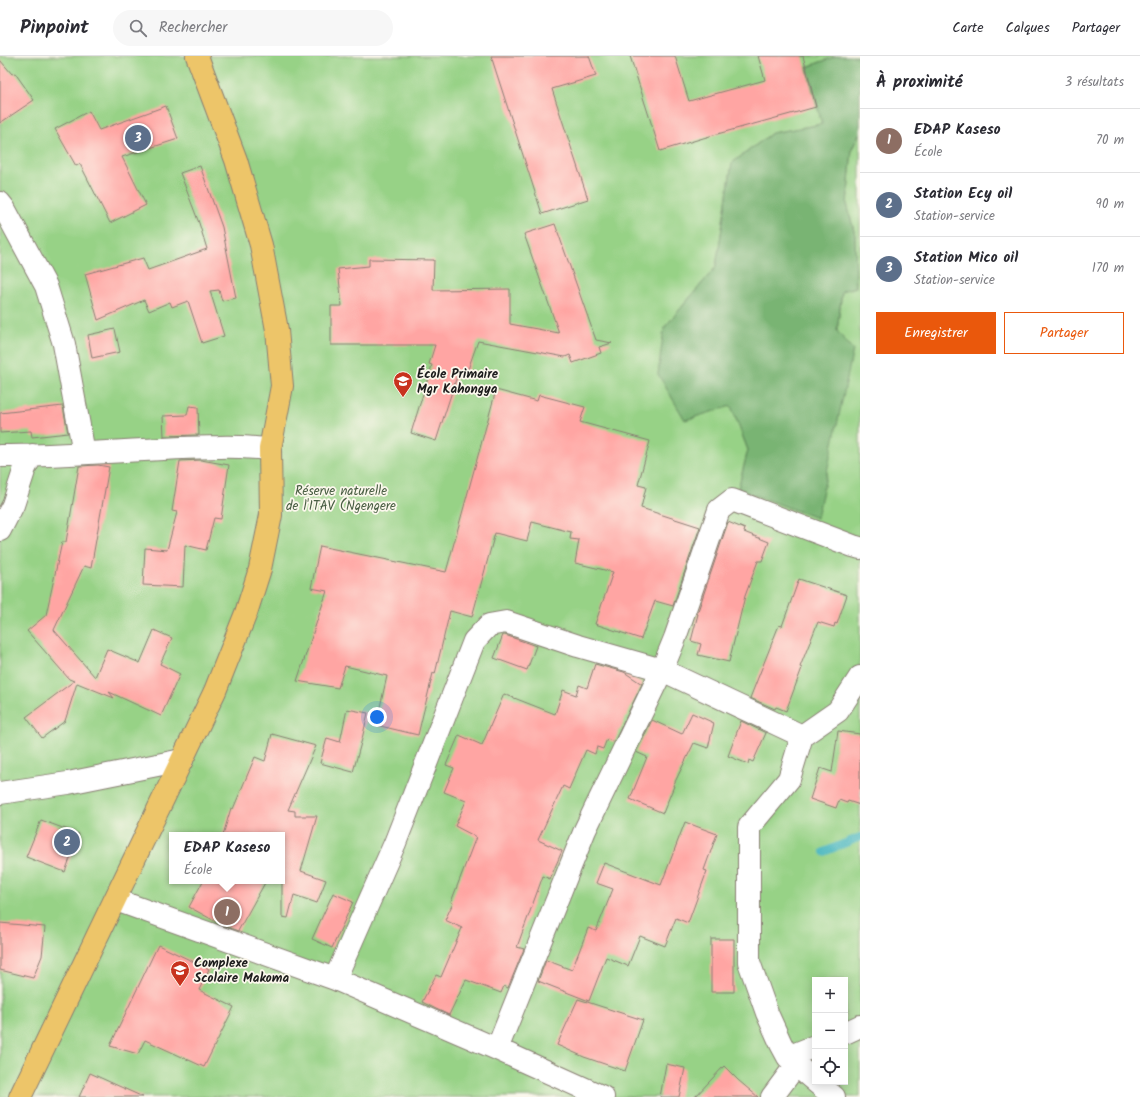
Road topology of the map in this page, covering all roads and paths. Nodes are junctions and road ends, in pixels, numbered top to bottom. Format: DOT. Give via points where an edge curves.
graph roads {
  1 [pos="197,56"];
  2 [pos="0,203"];
  3 [pos="270,449"];
  4 [pos="84,453"];
  5 [pos="32,455"];
  6 [pos="0,456"];
  7 [pos="0,530"];
  8 [pos="860,548"];
  9 [pos="662,670"];
  10 [pos="860,677"];
  11 [pos="802,736"];
  12 [pos="182,760"];
  13 [pos="0,793"];
  14 [pos="116,900"];
  15 [pos="334,979"];
  16 [pos="860,1026"];
  17 [pos="848,1032"];
  18 [pos="812,1048"];
  19 [pos="497,1049"];
  20 [pos="792,1061"];
  21 [pos="812,1078"];
  22 [pos="820,1085"];
  23 [pos="20,1097"];
  24 [pos="603,1097"];
  25 [pos="772,1097"];
  26 [pos="834,1097"];
  1 -- 3 [label="highway" via="236,160 261,245 277,330 282,386"];
  2 -- 4 [label="street" via="46,286 64,344"];
  3 -- 4 [label="street" via="161,448"];
  3 -- 12 [label="highway" via="271,516 260,569 246,614 215,691"];
  4 -- 5 [label="street"];
  5 -- 6 [label="street"];
  5 -- 7 [label="street" via="25,468 13,506"];
  8 -- 9 [label="street" via="732,500 719,510"];
  9 -- 11 [label="street"];
  9 -- 15 [label="street" via="506,622 489,625 474,641 395,843"];
  9 -- 19 [label="street" via="585,830"];
  10 -- 11 [label="street" via="838,711"];
  11 -- 20 [label="street" via="789,779 749,826 749,962 767,1013"];
  12 -- 13 [label="street" via="68,783"];
  12 -- 14 [label="highway"];
  14 -- 15 [label="street"];
  14 -- 23 [label="highway"];
  15 -- 19 [label="street"];
  16 -- 17 [label="street"];
  18 -- 20 [label="street"];
  19 -- 24 [label="street"];
  20 -- 21 [label="street"];
  20 -- 25 [label="street"];
  22 -- 26 [label="street"];
}
